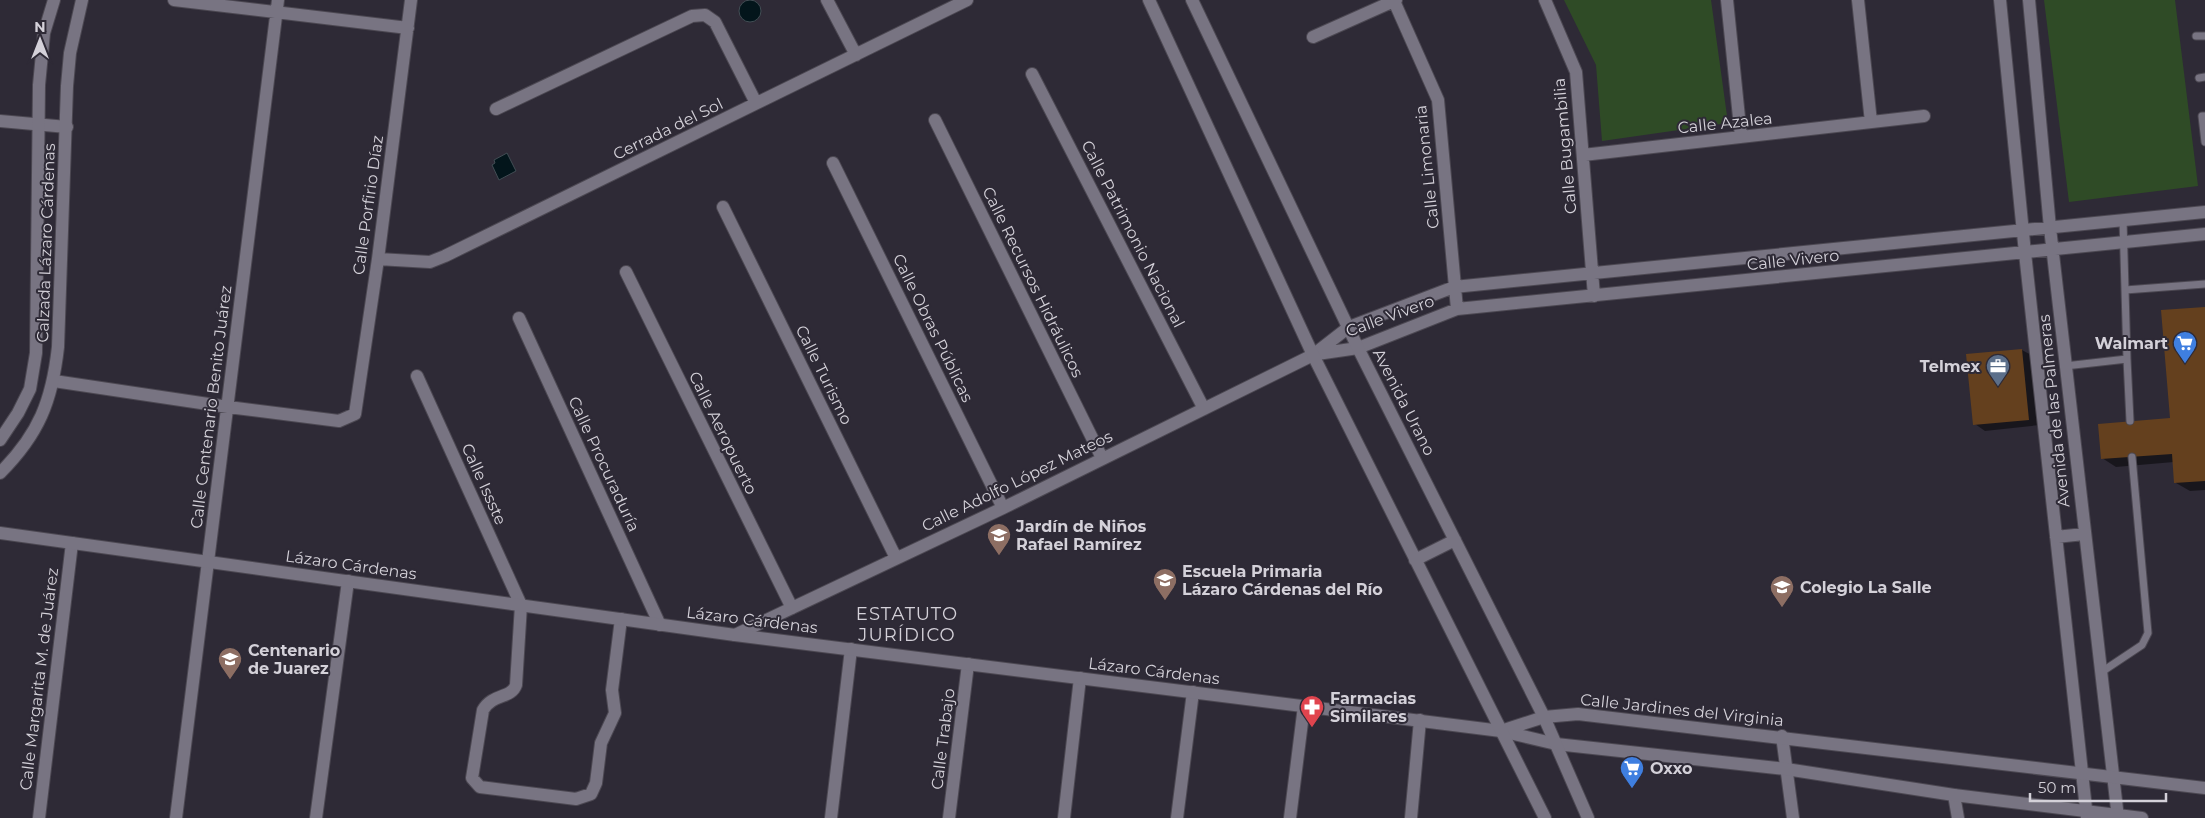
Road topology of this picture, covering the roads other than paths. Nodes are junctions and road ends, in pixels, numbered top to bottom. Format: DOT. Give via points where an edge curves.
graph roads {
  1 [pos="54,0"];
  2 [pos="82,0"];
  3 [pos="174,0"];
  4 [pos="412,0"];
  5 [pos="827,0"];
  6 [pos="967,0"];
  7 [pos="1149,0"];
  8 [pos="1192,0"];
  9 [pos="1395,0"];
  10 [pos="1546,0"];
  11 [pos="1727,0"];
  12 [pos="1858,0"];
  13 [pos="2000,0"];
  14 [pos="2029,0"];
  15 [pos="277,6"];
  16 [pos="408,28"];
  17 [pos="2196,36"];
  18 [pos="2205,36"];
  19 [pos="1313,37"];
  20 [pos="856,55"];
  21 [pos="1032,74"];
  22 [pos="756,104"];
  23 [pos="496,109"];
  24 [pos="1924,116"];
  25 [pos="2204,116"];
  26 [pos="935,120"];
  27 [pos="0,121"];
  28 [pos="1871,122"];
  29 [pos="38,125"];
  30 [pos="67,127"];
  31 [pos="1741,137"];
  32 [pos="2205,142"];
  33 [pos="1583,155"];
  34 [pos="833,163"];
  35 [pos="723,207"];
  36 [pos="2205,212"];
  37 [pos="2123,220"];
  38 [pos="2050,228"];
  39 [pos="2024,231"];
  40 [pos="2205,234"];
  41 [pos="2124,243"];
  42 [pos="2052,250"];
  43 [pos="1806,253"];
  44 [pos="2025,253"];
  45 [pos="378,259"];
  46 [pos="1720,261"];
  47 [pos="626,272"];
  48 [pos="1592,274"];
  49 [pos="1807,274"];
  50 [pos="1723,283"];
  51 [pos="2205,284"];
  52 [pos="1454,288"];
  53 [pos="2125,290"];
  54 [pos="1594,296"];
  55 [pos="1457,309"];
  56 [pos="519,318"];
  57 [pos="1349,328"];
  58 [pos="1358,348"];
  59 [pos="1313,355"];
  60 [pos="2127,359"];
  61 [pos="2065,366"];
  62 [pos="417,376"];
  63 [pos="54,381"];
  64 [pos="228,407"];
  65 [pos="1204,409"];
  66 [pos="2130,421"];
  67 [pos="0,440"];
  68 [pos="2132,457"];
  69 [pos="1102,458"];
  70 [pos="0,473"];
  71 [pos="1003,508"];
  72 [pos="0,532"];
  73 [pos="2084,534"];
  74 [pos="2056,537"];
  75 [pos="1455,540"];
  76 [pos="72,543"];
  77 [pos="896,558"];
  78 [pos="1415,560"];
  79 [pos="208,562"];
  80 [pos="348,581"];
  81 [pos="521,605"];
  82 [pos="792,608"];
  83 [pos="621,619"];
  84 [pos="660,624"];
  85 [pos="735,635"];
  86 [pos="851,650"];
  87 [pos="968,664"];
  88 [pos="2100,673"];
  89 [pos="1080,678"];
  90 [pos="1193,692"];
  91 [pos="1304,706"];
  92 [pos="1544,716"];
  93 [pos="1420,720"];
  94 [pos="1501,731"];
  95 [pos="1782,736"];
  96 [pos="1556,744"];
  97 [pos="1786,769"];
  98 [pos="2082,774"];
  99 [pos="2113,778"];
  100 [pos="2205,788"];
  101 [pos="1954,795"];
  102 [pos="2087,815"];
  103 [pos="2118,816"];
  104 [pos="1412,817"];
  105 [pos="39,818"];
  106 [pos="176,818"];
  107 [pos="316,818"];
  108 [pos="831,818"];
  109 [pos="950,818"];
  110 [pos="1064,818"];
  111 [pos="1177,818"];
  112 [pos="1290,818"];
  113 [pos="1545,818"];
  114 [pos="1588,818"];
  115 [pos="1793,818"];
  116 [pos="1958,818"];
  117 [pos="2142,818"];
  1 -- 29 [label="street, Calzada Lázaro Cárdenas" via="44,32"];
  2 -- 30 [label="street, Calzada Lázaro Cárdenas" via="70,53"];
  3 -- 15 [label="street"];
  4 -- 16 [label="street, Calle Porfirio Díaz"];
  5 -- 20 [label="street"];
  6 -- 20 [label="street, Cerrada del Sol"];
  7 -- 59 [label="street"];
  8 -- 57 [label="street, Avenida Urano"];
  9 -- 19 [label="street"];
  9 -- 52 [label="street, Calle Limonaria" via="1438,100"];
  10 -- 33 [label="street, Calle Bugambilia" via="1576,72"];
  11 -- 31 [label="street"];
  12 -- 28 [label="street"];
  13 -- 39 [label="street, Avenida de las Palmeras"];
  14 -- 38 [label="street, Avenida de las Palmeras"];
  15 -- 16 [label="street"];
  15 -- 64 [label="street, Calle Centenario Benito Juárez"];
  16 -- 45 [label="street, Calle Porfirio Díaz"];
  17 -- 18 [label="lane"];
  20 -- 22 [label="street, Cerrada del Sol"];
  21 -- 65 [label="street, Calle Patrimonio Nacional"];
  22 -- 23 [label="street" via="715,22 705,15 692,16"];
  22 -- 45 [label="street, Cerrada del Sol" via="445,256 430,262"];
  24 -- 28 [label="street, Calle Azalea"];
  25 -- 32 [label="lane"];
  26 -- 69 [label="street, Calle Recursos Hidráulicos"];
  27 -- 29 [label="street"];
  28 -- 31 [label="street, Calle Azalea"];
  29 -- 30 [label="street"];
  29 -- 67 [label="street, Calzada Lázaro Cárdenas" via="36,353 30,389"];
  30 -- 63 [label="street, Calzada Lázaro Cárdenas"];
  31 -- 33 [label="street, Calle Azalea"];
  33 -- 48 [label="street, Calle Bugambilia"];
  34 -- 71 [label="street, Calle Obras Públicas"];
  35 -- 77 [label="street, Calle Turismo"];
  36 -- 37 [label="street, Calle Vivero"];
  37 -- 38 [label="street, Calle Vivero"];
  37 -- 41 [label="lane"];
  38 -- 39 [label="street, Calle Vivero"];
  38 -- 42 [label="street, Avenida de las Palmeras"];
  39 -- 43 [label="street, Calle Vivero"];
  39 -- 44 [label="street, Avenida de las Palmeras"];
  40 -- 41 [label="street, Calle Vivero"];
  41 -- 42 [label="street, Calle Vivero"];
  41 -- 53 [label="lane"];
  42 -- 44 [label="street, Calle Vivero"];
  42 -- 61 [label="street, Avenida de las Palmeras"];
  43 -- 46 [label="street, Calle Vivero"];
  43 -- 49 [label="street"];
  44 -- 49 [label="street, Calle Vivero"];
  44 -- 74 [label="street, Avenida de las Palmeras"];
  45 -- 64 [label="street, Calle Porfirio Díaz" via="355,414 339,421"];
  46 -- 48 [label="street, Calle Vivero"];
  46 -- 50 [label="street"];
  47 -- 82 [label="street, Calle Aeropuerto"];
  48 -- 52 [label="street, Calle Vivero"];
  48 -- 54 [label="street, Calle Bugambilia"];
  49 -- 50 [label="street, Calle Vivero"];
  50 -- 54 [label="street, Calle Vivero"];
  51 -- 53 [label="lane"];
  52 -- 55 [label="street, Calle Limonaria"];
  52 -- 57 [label="street, Calle Vivero"];
  53 -- 60 [label="lane"];
  54 -- 55 [label="street, Calle Vivero"];
  55 -- 58 [label="street, Calle Vivero"];
  56 -- 84 [label="street, Calle Procuraduría"];
  57 -- 58 [label="street, Avenida Urano"];
  57 -- 59 [label="street, Calle Vivero"];
  58 -- 59 [label="street, Calle Vivero"];
  58 -- 75 [label="street, Avenida Urano"];
  59 -- 65 [label="street, Calle Adolfo López Mateos"];
  59 -- 78 [label="street"];
  60 -- 61 [label="lane"];
  60 -- 66 [label="lane"];
  61 -- 73 [label="street, Avenida de las Palmeras"];
  62 -- 81 [label="street, Calle Issste"];
  63 -- 64 [label="street"];
  63 -- 70 [label="street, Calzada Lázaro Cárdenas" via="48,403 35,429 16,457"];
  64 -- 79 [label="street, Calle Centenario Benito Juárez"];
  65 -- 69 [label="street, Calle Adolfo López Mateos"];
  68 -- 88 [label="lane" via="2148,633 2142,645"];
  69 -- 71 [label="street, Calle Adolfo López Mateos"];
  71 -- 77 [label="street, Calle Adolfo López Mateos"];
  72 -- 76 [label="street, Lázaro Cárdenas"];
  73 -- 74 [label="street"];
  73 -- 88 [label="street, Avenida de las Palmeras"];
  74 -- 98 [label="street, Avenida de las Palmeras"];
  75 -- 78 [label="street"];
  75 -- 92 [label="street, Avenida Urano"];
  76 -- 79 [label="street, Lázaro Cárdenas"];
  76 -- 105 [label="street, Calle Margarita M. de Juárez"];
  77 -- 82 [label="street, Calle Adolfo López Mateos"];
  78 -- 94 [label="street"];
  79 -- 80 [label="street, Lázaro Cárdenas"];
  79 -- 106 [label="street, Calle Centenario Benito Juárez"];
  80 -- 81 [label="street, Lázaro Cárdenas"];
  80 -- 107 [label="street"];
  81 -- 83 [label="street, Lázaro Cárdenas"];
  81 -- 83 [label="street" via="516,685 510,693 488,702 483,710 472,778 480,787 576,800 591,794 596,783 601,743 615,713 612,690"];
  82 -- 85 [label="street, Calle Adolfo López Mateos"];
  83 -- 84 [label="street, Lázaro Cárdenas"];
  84 -- 85 [label="street, Lázaro Cárdenas"];
  85 -- 86 [label="street, Lázaro Cárdenas"];
  86 -- 87 [label="street, Lázaro Cárdenas"];
  86 -- 108 [label="street"];
  87 -- 89 [label="street, Lázaro Cárdenas"];
  87 -- 109 [label="street, Calle Trabajo"];
  88 -- 99 [label="street, Avenida de las Palmeras"];
  89 -- 90 [label="street, Lázaro Cárdenas"];
  89 -- 110 [label="street"];
  90 -- 91 [label="street, Lázaro Cárdenas"];
  90 -- 111 [label="street"];
  91 -- 93 [label="street, Lázaro Cárdenas"];
  91 -- 112 [label="street"];
  92 -- 94 [label="street, Calle Jardines del Virginia"];
  92 -- 95 [label="street, Calle Jardines del Virginia" via="1578,714"];
  92 -- 96 [label="street, Avenida Urano"];
  93 -- 94 [label="street, Lázaro Cárdenas"];
  93 -- 104 [label="street"];
  94 -- 96 [label="street"];
  94 -- 113 [label="street"];
  95 -- 97 [label="street"];
  95 -- 98 [label="street, Calle Jardines del Virginia"];
  96 -- 97 [label="street"];
  96 -- 114 [label="street, Avenida Urano"];
  97 -- 101 [label="street"];
  97 -- 115 [label="street"];
  98 -- 99 [label="street, Calle Jardines del Virginia"];
  98 -- 102 [label="street, Avenida de las Palmeras"];
  99 -- 100 [label="street, Calle Jardines del Virginia"];
  99 -- 103 [label="street, Avenida de las Palmeras"];
  101 -- 102 [label="street"];
  101 -- 116 [label="street"];
  102 -- 103 [label="street"];
  103 -- 117 [label="street"];
}
